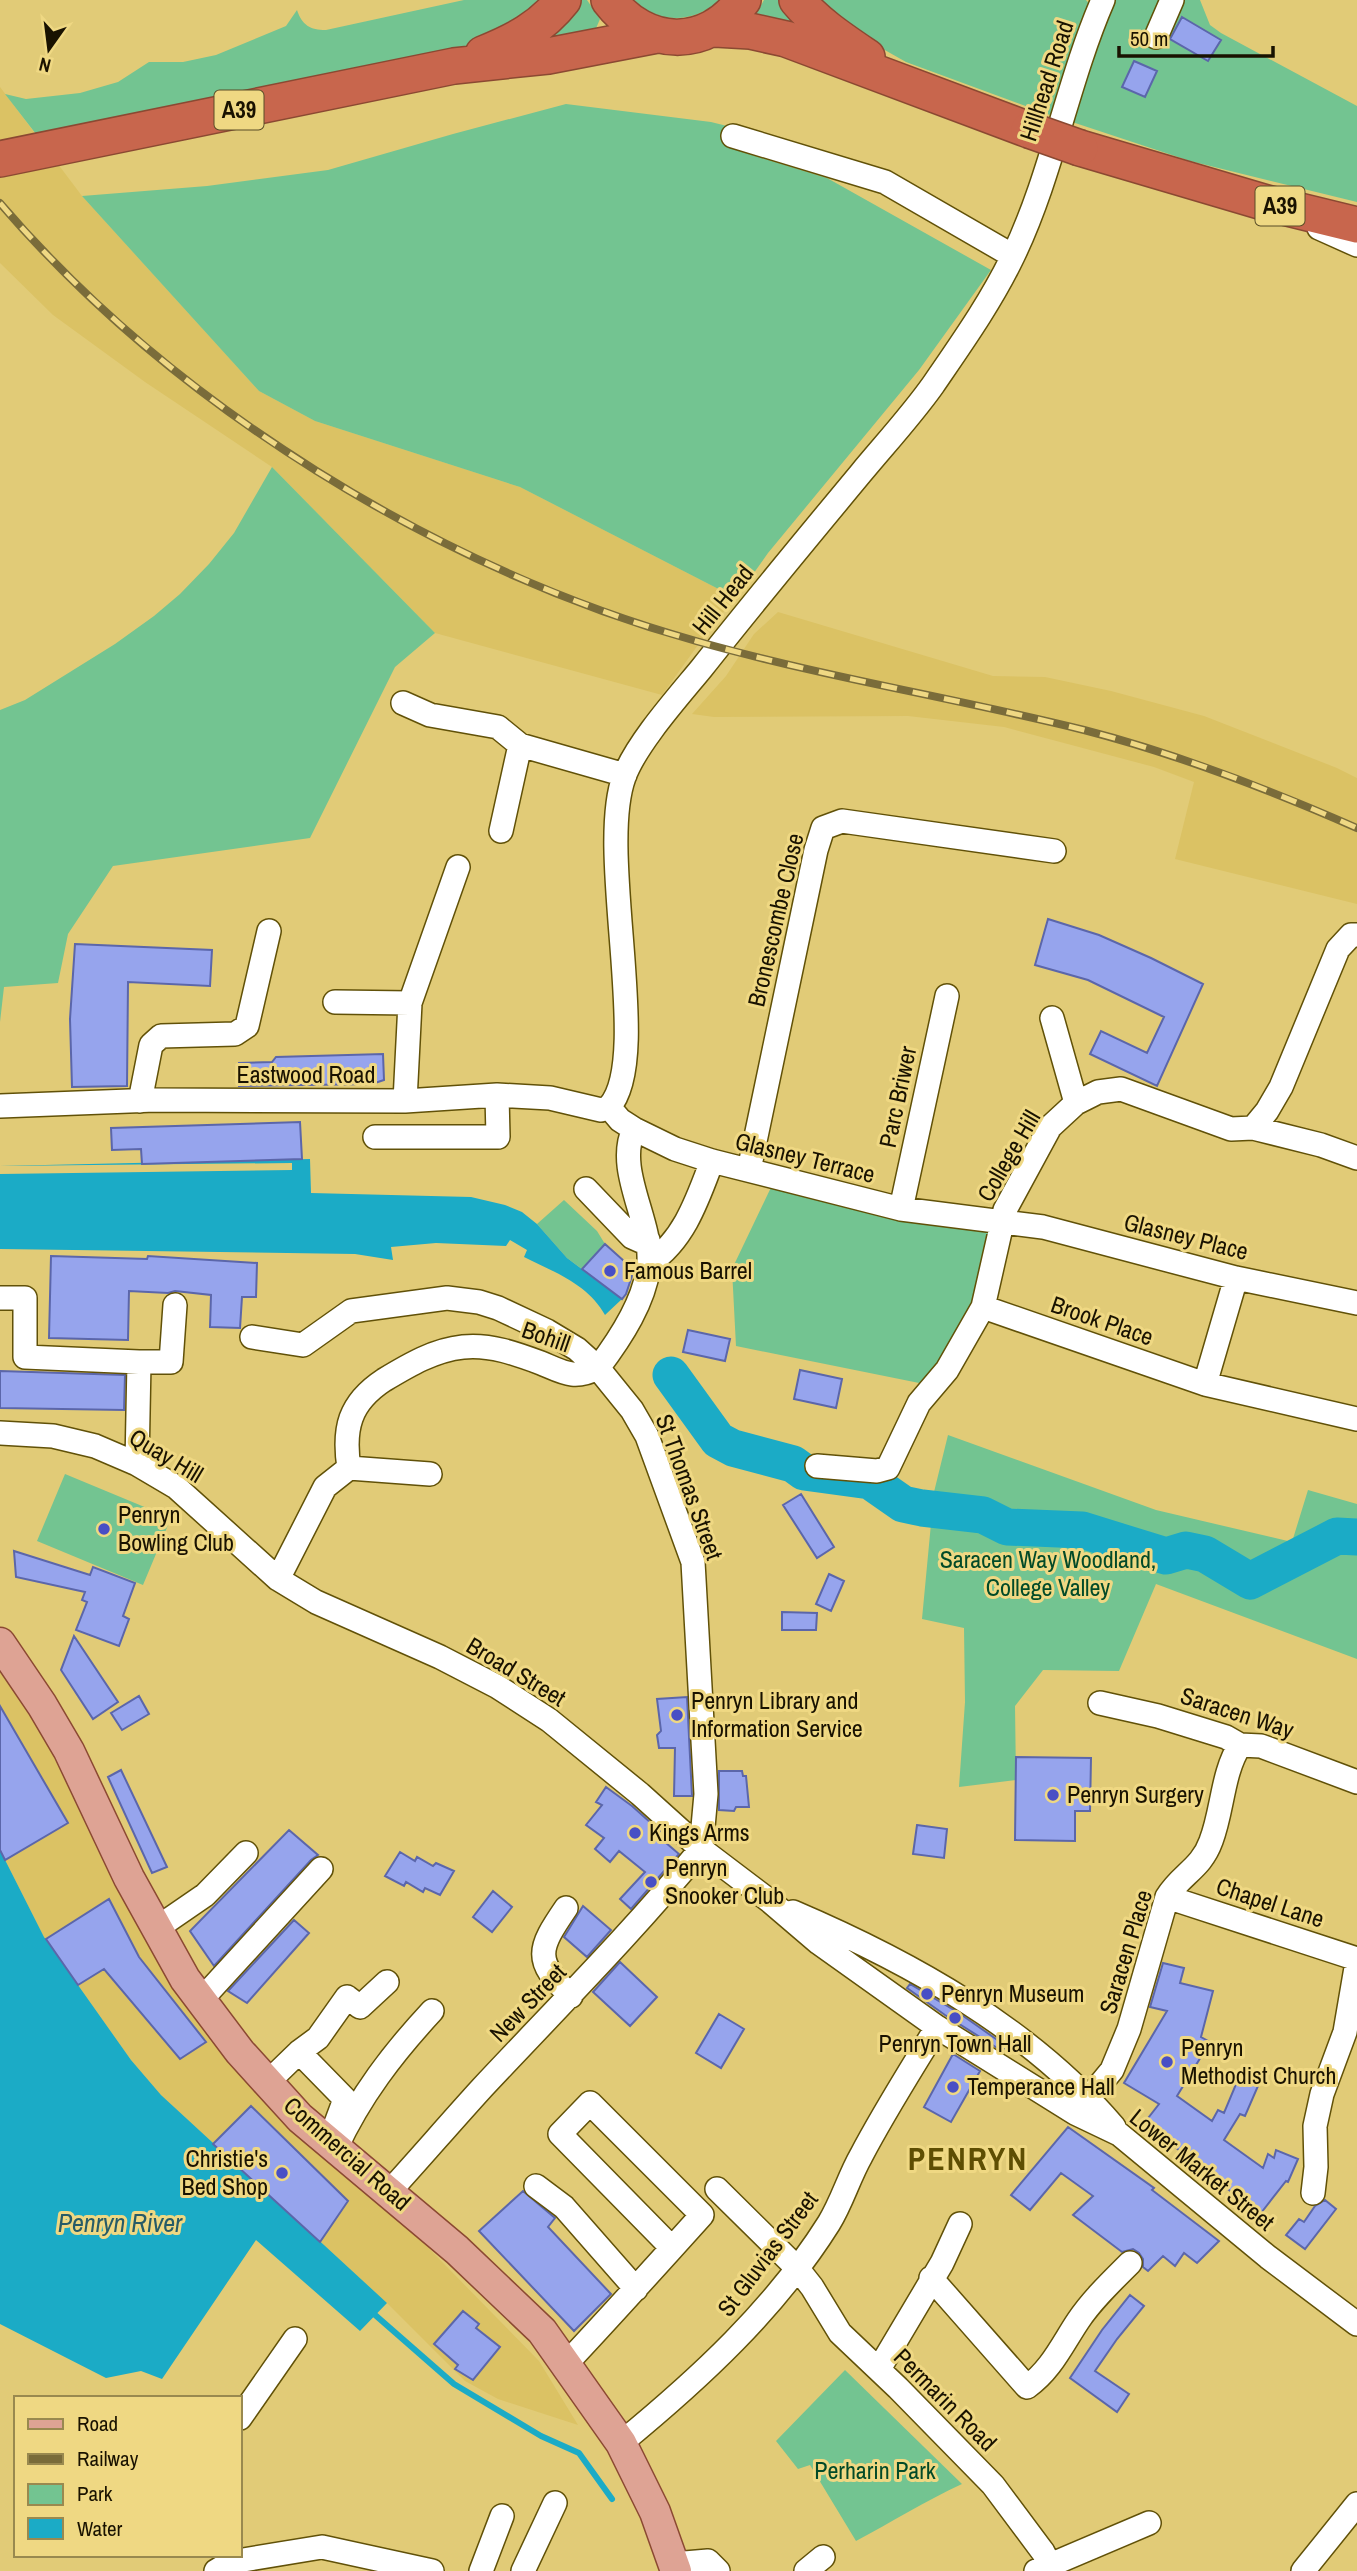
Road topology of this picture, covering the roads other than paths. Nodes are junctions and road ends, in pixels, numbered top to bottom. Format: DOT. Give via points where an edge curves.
graph roads {
  1 [pos="563,0"];
  2 [pos="609,0"];
  3 [pos="743,0"];
  4 [pos="797,0"];
  5 [pos="1172,0"];
  6 [pos="1096,4"];
  7 [pos="715,29"];
  8 [pos="657,35"];
  9 [pos="1156,37"];
  10 [pos="454,66"];
  11 [pos="904,82"];
  12 [pos="733,136"];
  13 [pos="12,157"];
  14 [pos="1043,178"];
  15 [pos="1263,202"];
  16 [pos="1357,225"];
  17 [pos="1357,246"];
  18 [pos="1013,256"];
  19 [pos="403,703"];
  20 [pos="520,745"];
  21 [pos="625,775"];
  22 [pos="501,831"];
  23 [pos="1054,851"];
  24 [pos="458,867"];
  25 [pos="269,931"];
  26 [pos="1357,936"];
  27 [pos="947,996"];
  28 [pos="335,1002"];
  29 [pos="410,1003"];
  30 [pos="1052,1018"];
  31 [pos="497,1095"];
  32 [pos="140,1101"];
  33 [pos="405,1101"];
  34 [pos="1076,1103"];
  35 [pos="0,1106"];
  36 [pos="610,1107"];
  37 [pos="1253,1128"];
  38 [pos="634,1129"];
  39 [pos="375,1137"];
  40 [pos="1357,1158"];
  41 [pos="712,1161"];
  42 [pos="749,1170"];
  43 [pos="586,1189"];
  44 [pos="901,1209"];
  45 [pos="1001,1221"];
  46 [pos="648,1251"];
  47 [pos="1237,1278"];
  48 [pos="0,1298"];
  49 [pos="1357,1303"];
  50 [pos="176,1305"];
  51 [pos="983,1307"];
  52 [pos="252,1337"];
  53 [pos="139,1362"];
  54 [pos="598,1368"];
  55 [pos="1205,1384"];
  56 [pos="1357,1419"];
  57 [pos="0,1433"];
  58 [pos="137,1464"];
  59 [pos="817,1466"];
  60 [pos="349,1468"];
  61 [pos="430,1474"];
  62 [pos="278,1579"];
  63 [pos="0,1643"];
  64 [pos="1100,1703"];
  65 [pos="1240,1745"];
  66 [pos="1357,1782"];
  67 [pos="701,1849"];
  68 [pos="246,1853"];
  69 [pos="321,1870"];
  70 [pos="1167,1897"];
  71 [pos="771,1902"];
  72 [pos="566,1908"];
  73 [pos="157,1928"];
  74 [pos="1357,1961"];
  75 [pos="387,1982"];
  76 [pos="571,1997"];
  77 [pos="201,2000"];
  78 [pos="432,2011"];
  79 [pos="937,2027"];
  80 [pos="299,2052"];
  81 [pos="268,2082"];
  82 [pos="1089,2098"];
  83 [pos="1119,2134"];
  84 [pos="332,2145"];
  85 [pos="536,2186"];
  86 [pos="717,2189"];
  87 [pos="390,2192"];
  88 [pos="1313,2193"];
  89 [pos="960,2224"];
  90 [pos="672,2248"];
  91 [pos="1130,2263"];
  92 [pos="797,2268"];
  93 [pos="932,2278"];
  94 [pos="636,2289"];
  95 [pos="1357,2324"];
  96 [pos="295,2339"];
  97 [pos="565,2365"];
  98 [pos="878,2369"];
  99 [pos="242,2415"];
  100 [pos="621,2443"];
  101 [pos="555,2503"];
  102 [pos="1357,2504"];
  103 [pos="502,2516"];
  104 [pos="1149,2523"];
  105 [pos="235,2558"];
  106 [pos="675,2567"];
  107 [pos="1046,2569"];
  108 [pos="216,2571"];
  109 [pos="432,2571"];
  110 [pos="481,2571"];
  111 [pos="523,2571"];
  112 [pos="718,2571"];
  113 [pos="1303,2571"];
  1 -- 10 [label="highway, A39" via="550,18 513,42"];
  2 -- 8 [label="highway, A39" via="619,14"];
  3 -- 7 [label="highway"];
  4 -- 11 [label="highway, A39" via="834,35"];
  5 -- 9 [label="street"];
  6 -- 14 [label="street, Hillhead Road"];
  7 -- 8 [label="highway, A39" via="677,37"];
  7 -- 11 [label="highway, A39" via="786,39"];
  8 -- 10 [label="highway, A39" via="548,56"];
  10 -- 13 [label="highway, A39"];
  11 -- 15 [label="highway, A39, bridge" via="1080,148"];
  12 -- 18 [label="street" via="885,182"];
  14 -- 18 [label="street, Hill Head"];
  15 -- 16 [label="highway, A39"];
  15 -- 17 [label="street"];
  18 -- 21 [label="street, Hill Head" via="930,389 675,702"];
  19 -- 20 [label="street" via="430,715 498,727"];
  20 -- 21 [label="street"];
  20 -- 22 [label="street"];
  21 -- 36 [label="street, Hill Head" via="617,800 616,876 626,1042 620,1089"];
  23 -- 42 [label="street, Bronescombe Close" via="842,821 823,828"];
  24 -- 29 [label="street"];
  25 -- 32 [label="street" via="247,1026 235,1034 161,1037 151,1045"];
  26 -- 37 [label="street" via="1338,949 1281,1087"];
  27 -- 44 [label="street, Parc Briwer"];
  28 -- 29 [label="street"];
  29 -- 33 [label="street"];
  30 -- 34 [label="street"];
  31 -- 33 [label="street, Eastwood Road"];
  31 -- 36 [label="street, Eastwood Road" via="551,1098 601,1110"];
  31 -- 39 [label="street" via="498,1137"];
  32 -- 33 [label="street, Eastwood Road"];
  32 -- 35 [label="street, Eastwood Road"];
  34 -- 37 [label="street, College Hill" via="1098,1092 1121,1089 1231,1129"];
  34 -- 45 [label="street, College Hill" via="1050,1127"];
  36 -- 38 [label="street, Glasney Terrace"];
  37 -- 40 [label="street, College Hill"];
  38 -- 41 [label="street, Glasney Terrace"];
  38 -- 46 [label="street" via="629,1156"];
  41 -- 42 [label="street, Glasney Terrace"];
  41 -- 46 [label="street" via="681,1229 663,1254"];
  42 -- 44 [label="street, Glasney Terrace"];
  43 -- 46 [label="street"];
  44 -- 45 [label="street, Glasney Terrace"];
  45 -- 47 [label="street, Glasney Place" via="1043,1227"];
  45 -- 51 [label="street, College Hill"];
  46 -- 54 [label="street" via="634,1308"];
  47 -- 49 [label="street, Glasney Place"];
  47 -- 55 [label="street"];
  48 -- 53 [label="street" via="25,1298 25,1357"];
  50 -- 53 [label="street" via="171,1362"];
  51 -- 55 [label="street, Brook Place"];
  51 -- 59 [label="street, College Hill" via="947,1370 919,1403 888,1468"];
  52 -- 54 [label="street, Bohill" via="303,1345 351,1311 447,1298 498,1308 564,1340"];
  53 -- 58 [label="street"];
  54 -- 60 [label="street, Bohill" via="582,1374 565,1373 511,1352 480,1347 435,1353 411,1363 363,1397 349,1423"];
  54 -- 67 [label="street, St Thomas Street" via="644,1430 693,1562 706,1794"];
  55 -- 56 [label="street, Brook Place"];
  57 -- 58 [label="street, Quay Hill" via="53,1436 95,1446"];
  58 -- 62 [label="street, Quay Hill" via="176,1487"];
  60 -- 61 [label="street"];
  60 -- 62 [label="street" via="325,1487"];
  62 -- 67 [label="street, Broad Street" via="316,1602 440,1657 539,1713"];
  63 -- 73 [label="main road, Commercial Road" via="69,1751 128,1878"];
  64 -- 65 [label="street, Saracen Way" via="1158,1716"];
  65 -- 66 [label="street, Saracen Way" via="1261,1746"];
  65 -- 70 [label="street, Saracen Place" via="1205,1855"];
  67 -- 71 [label="street, Lower Market Street"];
  67 -- 76 [label="street, New Street"];
  68 -- 73 [label="street" via="205,1895"];
  69 -- 77 [label="street"];
  70 -- 74 [label="street, Chapel Lane"];
  70 -- 82 [label="street, Saracen Place" via="1129,2029 1112,2070"];
  71 -- 79 [label="street, Lower Market Street"];
  71 -- 82 [label="street" via="918,1974 981,2012"];
  72 -- 76 [label="street" via="545,1942 543,1954 552,1978"];
  73 -- 77 [label="main road, Commercial Road"];
  74 -- 88 [label="street, Chapel Lane" via="1345,2032 1315,2126"];
  75 -- 80 [label="street" via="360,2007 347,1997 318,2038"];
  76 -- 87 [label="street, New Street"];
  77 -- 81 [label="main road, Commercial Road"];
  78 -- 84 [label="street" via="398,2048"];
  79 -- 83 [label="street, Lower Market Street" via="1075,2113"];
  79 -- 92 [label="street, St Gluvias Street" via="875,2130 830,2222"];
  80 -- 81 [label="street"];
  80 -- 84 [label="street" via="345,2099"];
  81 -- 84 [label="main road, Commercial Road"];
  82 -- 83 [label="street"];
  83 -- 95 [label="street, Lower Market Street"];
  84 -- 87 [label="main road, Commercial Road"];
  85 -- 94 [label="street" via="564,2207"];
  86 -- 92 [label="street, Permarin Road"];
  87 -- 97 [label="main road, Commercial Road" via="542,2331"];
  89 -- 93 [label="street"];
  90 -- 90 [label="street" via="560,2134 590,2103 702,2215"];
  90 -- 94 [label="street"];
  91 -- 93 [label="street" via="1079,2320 1042,2376 1027,2387"];
  92 -- 98 [label="street, Permarin Road" via="840,2333"];
  92 -- 100 [label="street, St Gluvias Street" via="737,2340"];
  93 -- 98 [label="street"];
  94 -- 97 [label="street"];
  96 -- 99 [label="street"];
  97 -- 100 [label="main road, Commercial Road"];
  98 -- 107 [label="street, Permarin Road" via="993,2485"];
  100 -- 106 [label="main road, Commercial Road" via="655,2512"];
  101 -- 111 [label="street"];
  102 -- 113 [label="street"];
  103 -- 110 [label="street"];
  104 -- 107 [label="street"];
  105 -- 108 [label="street"];
  105 -- 109 [label="street" via="322,2547"];
  106 -- 112 [label="street" via="708,2561"];
}
